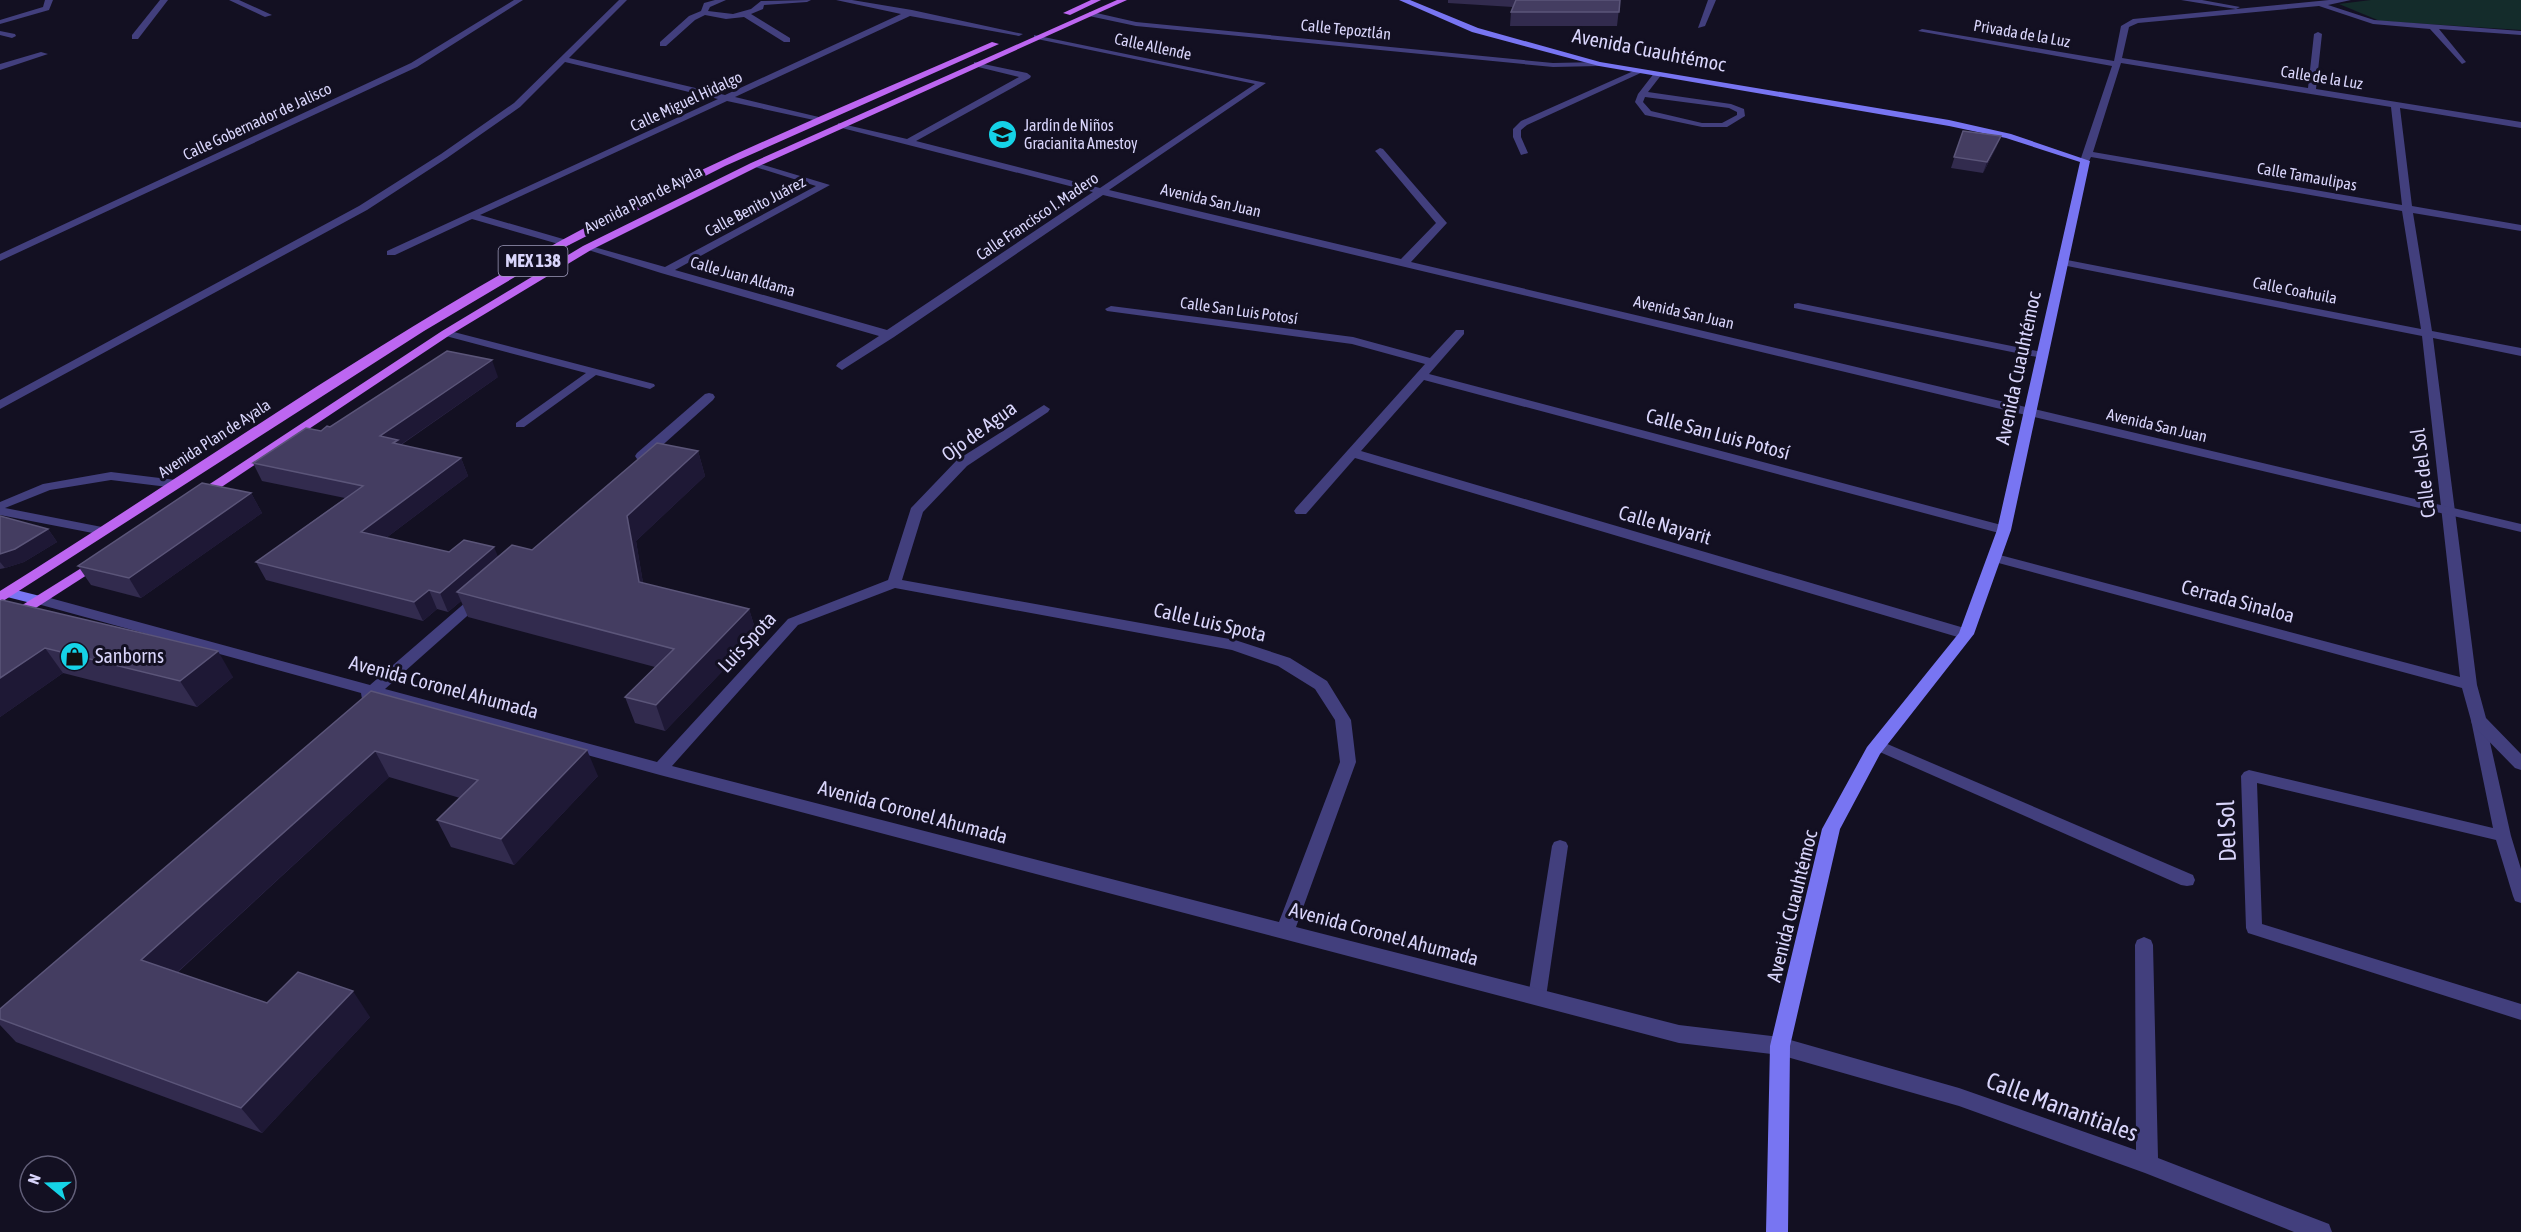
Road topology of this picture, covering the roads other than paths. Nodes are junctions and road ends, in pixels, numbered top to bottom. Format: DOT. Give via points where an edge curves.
graph roads {
  1 [pos="49,0"];
  2 [pos="164,0"];
  3 [pos="232,0"];
  4 [pos="519,0"];
  5 [pos="623,0"];
  6 [pos="722,0"];
  7 [pos="807,0"];
  8 [pos="840,0"];
  9 [pos="1097,0"];
  10 [pos="1123,0"];
  11 [pos="1403,0"];
  12 [pos="1712,0"];
  13 [pos="2185,0"];
  14 [pos="2347,0"];
  15 [pos="758,2"];
  16 [pos="2245,3"];
  17 [pos="2319,4"];
  18 [pos="2226,5"];
  19 [pos="2268,10"];
  20 [pos="705,12"];
  21 [pos="912,12"];
  22 [pos="745,14"];
  23 [pos="1092,14"];
  24 [pos="268,15"];
  25 [pos="2207,16"];
  26 [pos="0,22"];
  27 [pos="2431,25"];
  28 [pos="1701,26"];
  29 [pos="1922,31"];
  30 [pos="0,33"];
  31 [pos="2521,33"];
  32 [pos="1019,34"];
  33 [pos="2318,34"];
  34 [pos="12,36"];
  35 [pos="135,37"];
  36 [pos="1037,37"];
  37 [pos="787,40"];
  38 [pos="663,44"];
  39 [pos="44,54"];
  40 [pos="565,60"];
  41 [pos="2117,62"];
  42 [pos="2462,62"];
  43 [pos="977,64"];
  44 [pos="1599,64"];
  45 [pos="0,67"];
  46 [pos="1641,71"];
  47 [pos="1658,74"];
  48 [pos="1262,83"];
  49 [pos="2312,91"];
  50 [pos="1642,94"];
  51 [pos="726,100"];
  52 [pos="2395,104"];
  53 [pos="820,120"];
  54 [pos="841,125"];
  55 [pos="2521,125"];
  56 [pos="908,142"];
  57 [pos="1380,152"];
  58 [pos="1524,153"];
  59 [pos="2087,158"];
  60 [pos="754,165"];
  61 [pos="1100,191"];
  62 [pos="2407,208"];
  63 [pos="471,216"];
  64 [pos="2521,228"];
  65 [pos="566,243"];
  66 [pos="587,248"];
  67 [pos="391,253"];
  68 [pos="0,258"];
  69 [pos="1405,262"];
  70 [pos="2062,262"];
  71 [pos="664,271"];
  72 [pos="1798,306"];
  73 [pos="1111,309"];
  74 [pos="1460,332"];
  75 [pos="446,333"];
  76 [pos="2427,333"];
  77 [pos="890,335"];
  78 [pos="2521,352"];
  79 [pos="2042,355"];
  80 [pos="1433,363"];
  81 [pos="842,366"];
  82 [pos="594,372"];
  83 [pos="1422,375"];
  84 [pos="650,386"];
  85 [pos="709,397"];
  86 [pos="0,405"];
  87 [pos="1044,409"];
  88 [pos="2030,412"];
  89 [pos="520,425"];
  90 [pos="1352,453"];
  91 [pos="629,467"];
  92 [pos="176,484"];
  93 [pos="189,502"];
  94 [pos="0,506"];
  95 [pos="0,511"];
  96 [pos="1301,511"];
  97 [pos="2449,511"];
  98 [pos="2521,528"];
  99 [pos="2004,530"];
  100 [pos="103,531"];
  101 [pos="109,554"];
  102 [pos="1996,558"];
  103 [pos="894,583"];
  104 [pos="488,591"];
  105 [pos="3,594"];
  106 [pos="39,600"];
  107 [pos="0,626"];
  108 [pos="1966,634"];
  109 [pos="2469,685"];
  110 [pos="373,691"];
  111 [pos="354,707"];
  112 [pos="2478,720"];
  113 [pos="1878,745"];
  114 [pos="2521,764"];
  115 [pos="660,769"];
  116 [pos="2503,836"];
  117 [pos="1560,846"];
  118 [pos="2187,880"];
  119 [pos="2521,896"];
  120 [pos="1285,931"];
  121 [pos="2144,945"];
  122 [pos="1537,997"];
  123 [pos="2521,1011"];
  124 [pos="1780,1046"];
  125 [pos="2147,1164"];
  126 [pos="1777,1232"];
  127 [pos="2321,1232"];
  1 -- 26 [label="street" via="46,8"];
  2 -- 35 [label="street"];
  3 -- 24 [label="street"];
  4 -- 68 [label="street, Calle Gobernador de Jalisco" via="414,64"];
  5 -- 40 [label="street"];
  6 -- 20 [label="street" via="707,5"];
  7 -- 15 [label="street"];
  8 -- 21 [label="street"];
  9 -- 32 [label="main road, Avenida Plan de Ayala / MEX 138"];
  10 -- 23 [label="main road, Avenida Plan de Ayala / MEX 138"];
  11 -- 44 [label="main road, Avenida Cuauhtémoc" via="1475,30"];
  12 -- 28 [label="street"];
  13 -- 18 [label="street"];
  14 -- 17 [label="street"];
  15 -- 22 [label="street" via="760,7"];
  16 -- 18 [label="street"];
  17 -- 19 [label="street"];
  17 -- 27 [label="street" via="2373,22"];
  18 -- 19 [label="street"];
  18 -- 25 [label="street"];
  19 -- 25 [label="street"];
  20 -- 22 [label="street" via="722,16"];
  20 -- 38 [label="street" via="692,18"];
  21 -- 32 [label="street"];
  21 -- 51 [label="street, Calle Miguel Hidalgo"];
  22 -- 37 [label="street"];
  23 -- 36 [label="main road, Avenida Plan de Ayala / MEX 138"];
  23 -- 44 [label="street, Calle Tepoztlán" via="1136,24 1553,65"];
  25 -- 41 [label="street" via="2136,21 2124,26"];
  27 -- 31 [label="street"];
  27 -- 42 [label="street"];
  29 -- 41 [label="street, Privada de la Luz"];
  30 -- 34 [label="street"];
  32 -- 53 [label="main road, Avenida Plan de Ayala / MEX 138"];
  33 -- 49 [label="street"];
  36 -- 43 [label="main road, Avenida Plan de Ayala / MEX 138"];
  36 -- 48 [label="street, Calle Allende"];
  39 -- 45 [label="street"];
  40 -- 51 [label="street"];
  40 -- 86 [label="street" via="517,105 363,208"];
  41 -- 49 [label="street, Calle de la Luz"];
  41 -- 59 [label="street"];
  43 -- 54 [label="main road, Avenida Plan de Ayala / MEX 138"];
  43 -- 56 [label="street" via="1027,76"];
  44 -- 46 [label="main road, Avenida Cuauhtémoc"];
  46 -- 47 [label="main road, Avenida Cuauhtémoc"];
  46 -- 58 [label="lane" via="1524,123 1517,129 1517,137"];
  47 -- 50 [label="lane"];
  47 -- 59 [label="main road, Avenida Cuauhtémoc" via="1948,123 2008,135"];
  48 -- 61 [label="street, Calle Francisco I. Madero"];
  49 -- 52 [label="street, Calle de la Luz"];
  50 -- 50 [label="lane" via="1731,106 1741,111 1741,116 1714,126 1656,116 1639,102"];
  51 -- 53 [label="street"];
  51 -- 63 [label="street, Calle Miguel Hidalgo"];
  52 -- 55 [label="street, Calle de la Luz"];
  52 -- 62 [label="street, Calle del Sol"];
  53 -- 65 [label="main road, Avenida Plan de Ayala / MEX 138" via="660,194"];
  54 -- 56 [label="street, Avenida San Juan"];
  54 -- 60 [label="main road, Avenida Plan de Ayala / MEX 138"];
  56 -- 61 [label="street, Avenida San Juan"];
  57 -- 69 [label="street" via="1442,223"];
  59 -- 62 [label="street, Calle Tamaulipas"];
  59 -- 70 [label="main road, Avenida Cuauhtémoc"];
  60 -- 66 [label="main road, Avenida Plan de Ayala / MEX 138"];
  60 -- 71 [label="street, Calle Benito Juárez" via="825,185"];
  61 -- 69 [label="street, Avenida San Juan"];
  61 -- 77 [label="street, Calle Francisco I. Madero"];
  62 -- 64 [label="street, Calle Tamaulipas"];
  62 -- 76 [label="street, Calle del Sol"];
  63 -- 65 [label="street"];
  63 -- 67 [label="street, Calle Miguel Hidalgo"];
  65 -- 92 [label="main road, Avenida Plan de Ayala / MEX 138" via="394,344"];
  66 -- 71 [label="street, Calle Juan Aldama"];
  66 -- 75 [label="main road, Avenida Plan de Ayala / MEX 138"];
  69 -- 88 [label="street, Avenida San Juan"];
  70 -- 76 [label="street, Calle Coahuila"];
  70 -- 79 [label="main road, Avenida Cuauhtémoc"];
  71 -- 77 [label="street, Calle Juan Aldama"];
  72 -- 79 [label="lane"];
  73 -- 80 [label="street, Calle San Luis Potosí" via="1353,342"];
  74 -- 80 [label="street"];
  75 -- 82 [label="lane"];
  75 -- 93 [label="main road, Avenida Plan de Ayala / MEX 138"];
  76 -- 78 [label="street, Calle Coahuila"];
  76 -- 97 [label="street, Calle del Sol"];
  77 -- 81 [label="street, Calle Francisco I. Madero"];
  79 -- 88 [label="main road, Avenida Cuauhtémoc"];
  80 -- 83 [label="street"];
  82 -- 84 [label="lane"];
  82 -- 89 [label="lane"];
  83 -- 90 [label="street"];
  83 -- 99 [label="street, Calle San Luis Potosí"];
  85 -- 91 [label="street"];
  87 -- 103 [label="street, Ojo de Agua" via="962,463 916,511"];
  88 -- 97 [label="street, Avenida San Juan"];
  88 -- 99 [label="main road, Avenida Cuauhtémoc"];
  90 -- 96 [label="street"];
  90 -- 108 [label="street, Calle Nayarit"];
  92 -- 94 [label="lane" via="111,476 47,487"];
  92 -- 100 [label="main road, Avenida Plan de Ayala / MEX 138"];
  95 -- 100 [label="lane"];
  97 -- 98 [label="street, Avenida San Juan"];
  97 -- 109 [label="street, Calle del Sol"];
  99 -- 102 [label="main road, Avenida Cuauhtémoc"];
  100 -- 105 [label="main road, Avenida Plan de Ayala / MEX 138"];
  101 -- 106 [label="main road"];
  102 -- 108 [label="main road, Avenida Cuauhtémoc"];
  102 -- 109 [label="street, Cerrada Sinaloa"];
  103 -- 115 [label="street, Luis Spota" via="793,622"];
  103 -- 120 [label="street, Calle Luis Spota" via="1235,645 1284,662 1321,685 1343,720 1348,762"];
  104 -- 110 [label="street"];
  105 -- 106 [label="main road"];
  106 -- 107 [label="main road"];
  106 -- 110 [label="street, Avenida Coronel Ahumada"];
  108 -- 113 [label="main road, Avenida Cuauhtémoc"];
  109 -- 112 [label="street, Calle del Sol"];
  110 -- 111 [label="street"];
  110 -- 115 [label="street, Avenida Coronel Ahumada"];
  112 -- 114 [label="street"];
  112 -- 116 [label="lane, Calle del Sol"];
  113 -- 118 [label="lane"];
  113 -- 124 [label="main road, Avenida Cuauhtémoc" via="1831,829"];
  115 -- 120 [label="street, Avenida Coronel Ahumada"];
  116 -- 119 [label="lane"];
  116 -- 123 [label="lane, Del Sol" via="2249,776 2254,928"];
  117 -- 122 [label="lane"];
  120 -- 122 [label="street, Avenida Coronel Ahumada"];
  121 -- 125 [label="street"];
  122 -- 124 [label="street, Avenida Coronel Ahumada" via="1679,1034"];
  124 -- 125 [label="street, Calle Manantiales" via="1959,1097"];
  124 -- 126 [label="main road, Avenida Cuauhtémoc"];
  125 -- 127 [label="street, Calle Manantiales"];
}
